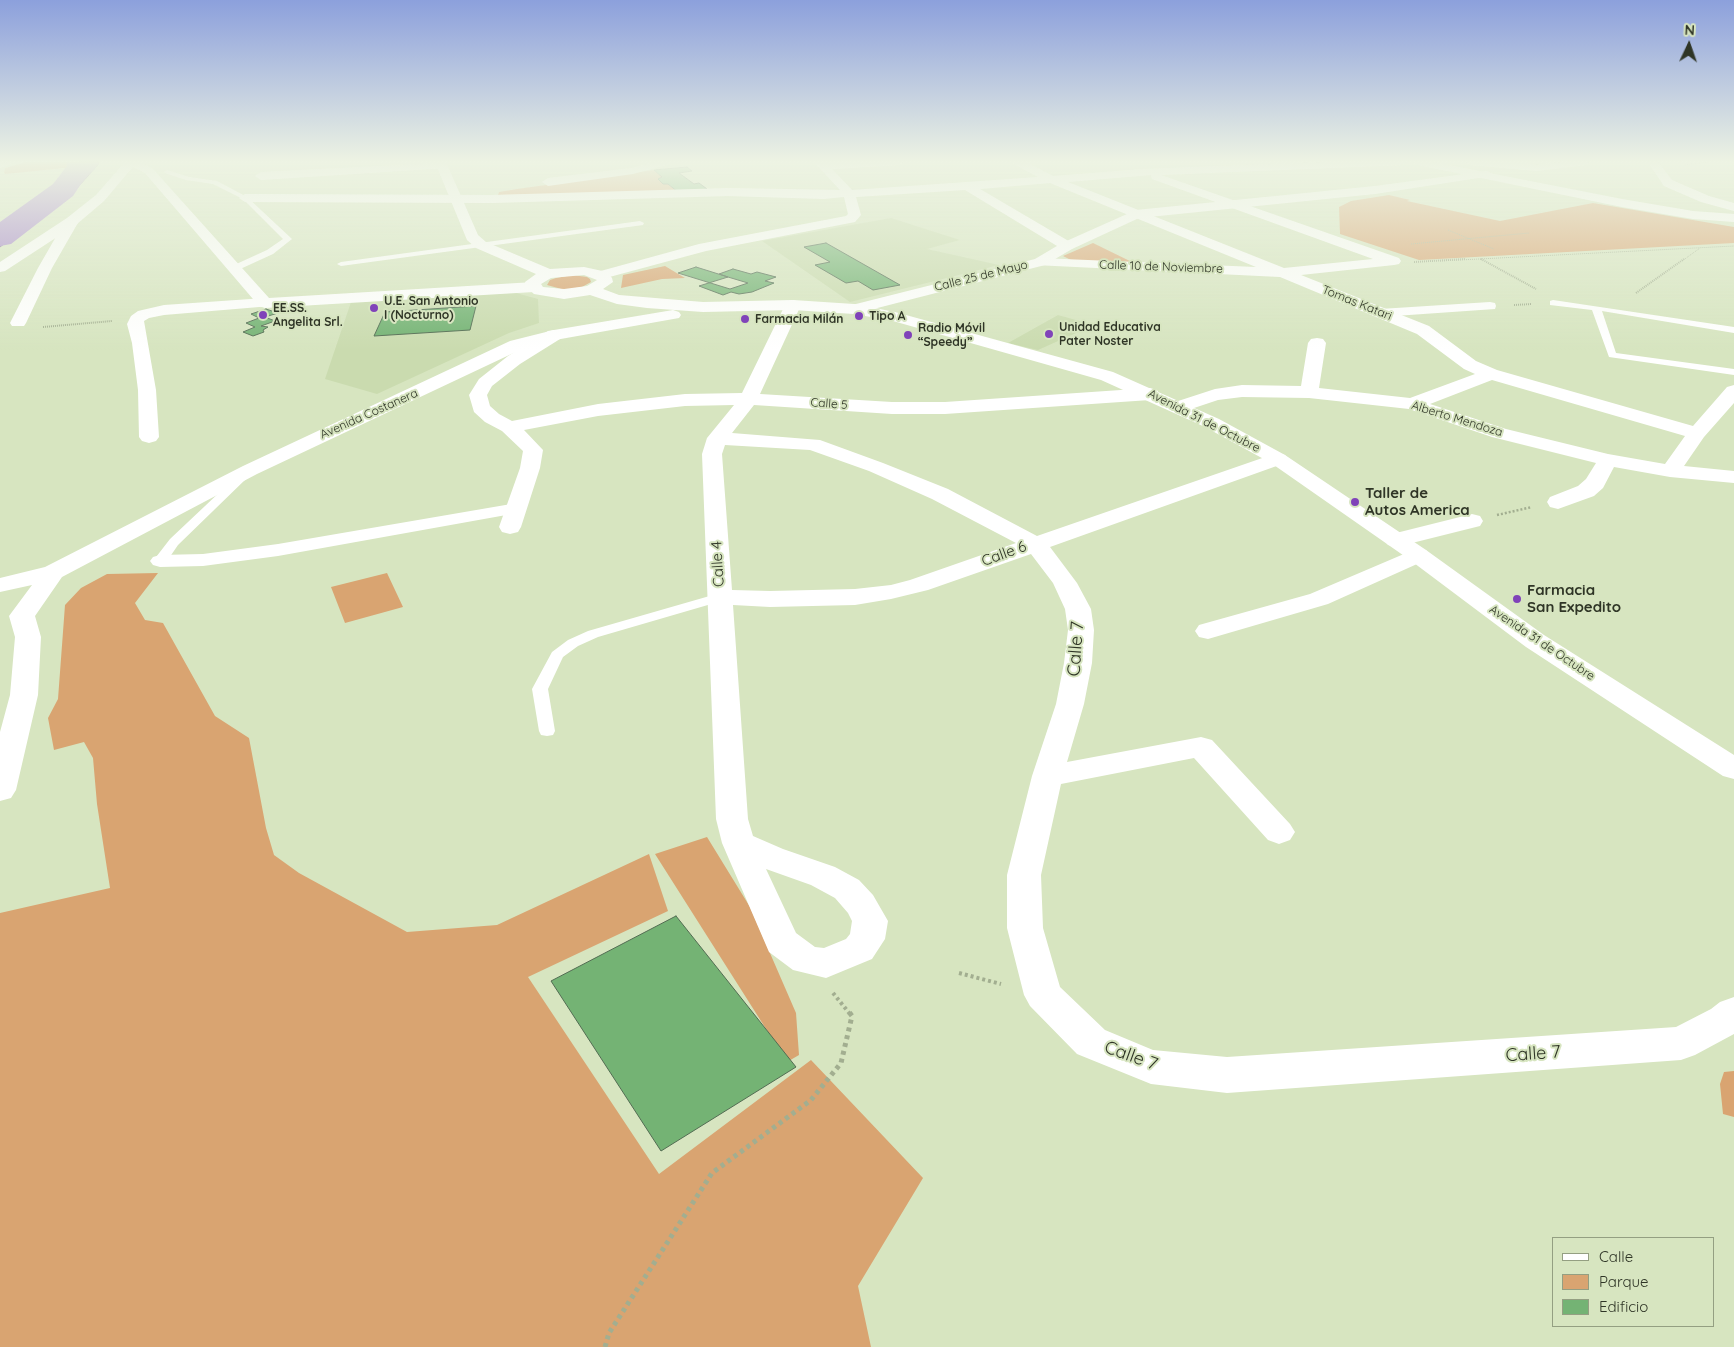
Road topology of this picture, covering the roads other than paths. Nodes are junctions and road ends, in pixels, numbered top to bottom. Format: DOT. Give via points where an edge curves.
graph roads {
  1 [pos="66,225"];
  2 [pos="70,225"];
  3 [pos="198,225"];
  4 [pos="273,225"];
  5 [pos="466,225"];
  6 [pos="627,225"];
  7 [pos="826,225"];
  8 [pos="1032,225"];
  9 [pos="1113,225"];
  10 [pos="1163,225"];
  11 [pos="1294,225"];
  12 [pos="481,245"];
  13 [pos="1067,246"];
  14 [pos="1040,262"];
  15 [pos="341,264"];
  16 [pos="0,268"];
  17 [pos="235,268"];
  18 [pos="1282,273"];
  19 [pos="548,274"];
  20 [pos="596,282"];
  21 [pos="534,287"];
  22 [pos="264,303"];
  23 [pos="1553,303"];
  24 [pos="703,306"];
  25 [pos="792,306"];
  26 [pos="1490,306"];
  27 [pos="1596,308"];
  28 [pos="854,309"];
  29 [pos="1380,313"];
  30 [pos="18,323"];
  31 [pos="1734,330"];
  32 [pos="554,335"];
  33 [pos="1317,343"];
  34 [pos="1734,372"];
  35 [pos="1491,374"];
  36 [pos="1734,391"];
  37 [pos="1309,392"];
  38 [pos="1150,394"];
  39 [pos="749,399"];
  40 [pos="1412,404"];
  41 [pos="1179,407"];
  42 [pos="509,427"];
  43 [pos="1697,433"];
  44 [pos="148,438"];
  45 [pos="717,438"];
  46 [pos="1278,459"];
  47 [pos="1608,460"];
  48 [pos="250,470"];
  49 [pos="1670,471"];
  50 [pos="1734,478"];
  51 [pos="1558,502"];
  52 [pos="513,518"];
  53 [pos="1472,521"];
  54 [pos="1396,540"];
  55 [pos="1034,543"];
  56 [pos="1418,554"];
  57 [pos="160,561"];
  58 [pos="0,565"];
  59 [pos="53,572"];
  60 [pos="0,585"];
  61 [pos="720,597"];
  62 [pos="11,613"];
  63 [pos="1208,631"];
  64 [pos="547,731"];
  65 [pos="1734,769"];
  66 [pos="1046,776"];
  67 [pos="0,790"];
  68 [pos="1279,832"];
  69 [pos="738,843"];
  70 [pos="1734,1013"];
  1 -- 16 [label="street"];
  2 -- 30 [label="street"];
  3 -- 17 [label="street"];
  4 -- 17 [label="lane" via="288,239 270,252"];
  5 -- 12 [label="street, Avenida 31 de Octubre" via="472,237"];
  6 -- 12 [label="lane"];
  7 -- 20 [label="street" via="696,249"];
  8 -- 13 [label="street"];
  9 -- 13 [label="street, Calle 25 de Mayo"];
  10 -- 18 [label="street, Tomas Katari"];
  11 -- 18 [label="street" via="1394,261"];
  12 -- 15 [label="lane"];
  12 -- 19 [label="street, Avenida 31 de Octubre"];
  13 -- 14 [label="street, Calle 25 de Mayo"];
  14 -- 18 [label="street, Calle 10 de Noviembre"];
  14 -- 28 [label="street, Calle 25 de Mayo"];
  17 -- 22 [label="street"];
  18 -- 29 [label="street, Tomas Katari"];
  19 -- 20 [label="street, Avenida 31 de Octubre" via="584,270"];
  19 -- 21 [label="street" via="533,282"];
  20 -- 21 [label="street, Avenida 31 de Octubre" via="564,294"];
  20 -- 24 [label="street, Avenida 31 de Octubre" via="617,299"];
  21 -- 22 [label="street, Avenida 31 de Octubre"];
  22 -- 44 [label="street, Avenida 31 de Octubre" via="164,310 144,314 137,319 135,324 141,343 147,390"];
  23 -- 27 [label="lane"];
  24 -- 25 [label="street, Avenida 31 de Octubre"];
  24 -- 32 [label="street, Avenida Costanera" via="683,314"];
  25 -- 28 [label="street, Avenida 31 de Octubre"];
  25 -- 39 [label="street, Calle 4"];
  26 -- 29 [label="street"];
  27 -- 31 [label="lane"];
  27 -- 34 [label="lane" via="1612,355"];
  28 -- 38 [label="street, Avenida 31 de Octubre" via="1078,366"];
  29 -- 35 [label="street, Tomas Katari" via="1423,330 1470,365"];
  32 -- 42 [label="street" via="514,360 485,384 478,395 481,408"];
  32 -- 48 [label="street, Avenida Costanera" via="507,348"];
  33 -- 37 [label="street"];
  35 -- 40 [label="street"];
  35 -- 43 [label="street, Tomas Katari"];
  36 -- 43 [label="street"];
  37 -- 40 [label="street, Alberto Mendoza"];
  37 -- 41 [label="street, Alberto Mendoza" via="1215,394"];
  38 -- 39 [label="street, Calle 5" via="945,408"];
  38 -- 41 [label="street, Avenida 31 de Octubre"];
  39 -- 42 [label="street, Calle 5" via="635,405"];
  39 -- 45 [label="street, Calle 4"];
  40 -- 47 [label="street, Alberto Mendoza" via="1499,433"];
  41 -- 46 [label="street, Avenida 31 de Octubre"];
  42 -- 52 [label="street" via="533,450"];
  43 -- 49 [label="street"];
  45 -- 55 [label="street" via="813,444 832,450 940,494"];
  45 -- 61 [label="street, Calle 4" via="712,454"];
  46 -- 54 [label="street, Avenida 31 de Octubre"];
  46 -- 55 [label="street, Calle 6"];
  47 -- 49 [label="street, Alberto Mendoza"];
  47 -- 51 [label="street" via="1595,483 1586,491"];
  48 -- 57 [label="lane" via="174,542"];
  48 -- 59 [label="street, Avenida Costanera"];
  49 -- 50 [label="street, Alberto Mendoza"];
  52 -- 57 [label="street" via="203,560"];
  53 -- 54 [label="street"];
  54 -- 56 [label="street, Avenida 31 de Octubre"];
  55 -- 61 [label="street, Calle 6" via="891,592 856,597"];
  55 -- 66 [label="street, Calle 7" via="1065,584 1078,610 1081,630 1070,704"];
  56 -- 63 [label="street" via="1319,599"];
  56 -- 65 [label="street, Avenida 31 de Octubre" via="1535,641"];
  58 -- 59 [label="street"];
  59 -- 60 [label="street"];
  59 -- 62 [label="street"];
  61 -- 64 [label="lane" via="593,634 557,655 540,689"];
  61 -- 69 [label="street, Calle 4" via="732,819"];
  62 -- 67 [label="street" via="28,637 24,694"];
  66 -- 68 [label="street" via="1200,746"];
  66 -- 70 [label="street, Calle 7" via="1024,875 1025,928 1043,996 1091,1042 1151,1067 1227,1075 1681,1043"];
  69 -- 69 [label="street, Calle 4" via="782,942 806,960 826,963 859,949 867,939 870,921 861,904 847,889 823,876"];
}
